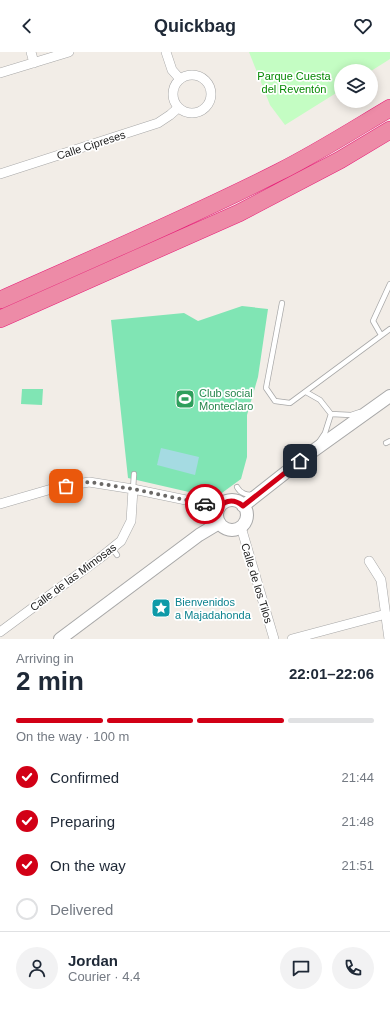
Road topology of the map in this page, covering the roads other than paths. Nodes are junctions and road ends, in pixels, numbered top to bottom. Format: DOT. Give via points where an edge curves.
graph roads {
  1 [pos="31,52"];
  2 [pos="69,52"];
  3 [pos="166,52"];
  4 [pos="34,63"];
  5 [pos="0,73"];
  6 [pos="180,79"];
  7 [pos="390,98"];
  8 [pos="178,108"];
  9 [pos="390,108"];
  10 [pos="390,130"];
  11 [pos="315,153"];
  12 [pos="0,174"];
  13 [pos="390,284"];
  14 [pos="0,300"];
  15 [pos="282,303"];
  16 [pos="0,319"];
  17 [pos="390,329"];
  18 [pos="381,335"];
  19 [pos="306,392"];
  20 [pos="389,396"];
  21 [pos="371,409"];
  22 [pos="331,414"];
  23 [pos="313,451"];
  24 [pos="134,474"];
  25 [pos="237,487"];
  26 [pos="133,489"];
  27 [pos="262,490"];
  28 [pos="0,504"];
  29 [pos="243,506"];
  30 [pos="215,514"];
  31 [pos="241,527"];
  32 [pos="369,560"];
  33 [pos="386,614"];
  34 [pos="0,632"];
  35 [pos="60,639"];
  36 [pos="274,639"];
  37 [pos="292,639"];
  38 [pos="389,639"];
  1 -- 4 [label="street"];
  2 -- 4 [label="street"];
  3 -- 6 [label="street" via="172,70"];
  4 -- 5 [label="street"];
  6 -- 8 [label="street" via="173,96"];
  6 -- 8 [label="street" via="185,76 198,76 208,83 211,95 210,102 202,111 189,113"];
  7 -- 11 [label="highway" via="357,119"];
  8 -- 12 [label="street, Calle Cipreses" via="158,123"];
  9 -- 11 [label="highway"];
  10 -- 16 [label="highway" via="340,160 239,213"];
  11 -- 14 [label="highway" via="206,207"];
  13 -- 18 [label="lane" via="373,321"];
  15 -- 19 [label="lane" via="266,388 275,402 290,403"];
  17 -- 18 [label="lane"];
  18 -- 19 [label="lane"];
  19 -- 22 [label="lane" via="320,400"];
  20 -- 21 [label="street"];
  21 -- 22 [label="lane" via="351,415"];
  21 -- 23 [label="street"];
  22 -- 23 [label="lane" via="325,433"];
  23 -- 27 [label="street"];
  24 -- 26 [label="lane"];
  25 -- 27 [label="lane" via="239,492 252,495"];
  26 -- 28 [label="street" via="89,482 55,488"];
  26 -- 30 [label="street"];
  26 -- 34 [label="street, Calle de las Mimosas" via="131,521 114,551"];
  27 -- 29 [label="street"];
  29 -- 30 [label="street" via="234,501 224,502"];
  29 -- 31 [label="street" via="246,514"];
  30 -- 31 [label="street" via="222,527 231,530"];
  30 -- 35 [label="street" via="199,536"];
  31 -- 36 [label="street, Calle de los Tilos"];
  32 -- 33 [label="street" via="381,580"];
  33 -- 37 [label="street"];
  33 -- 38 [label="street"];
}
